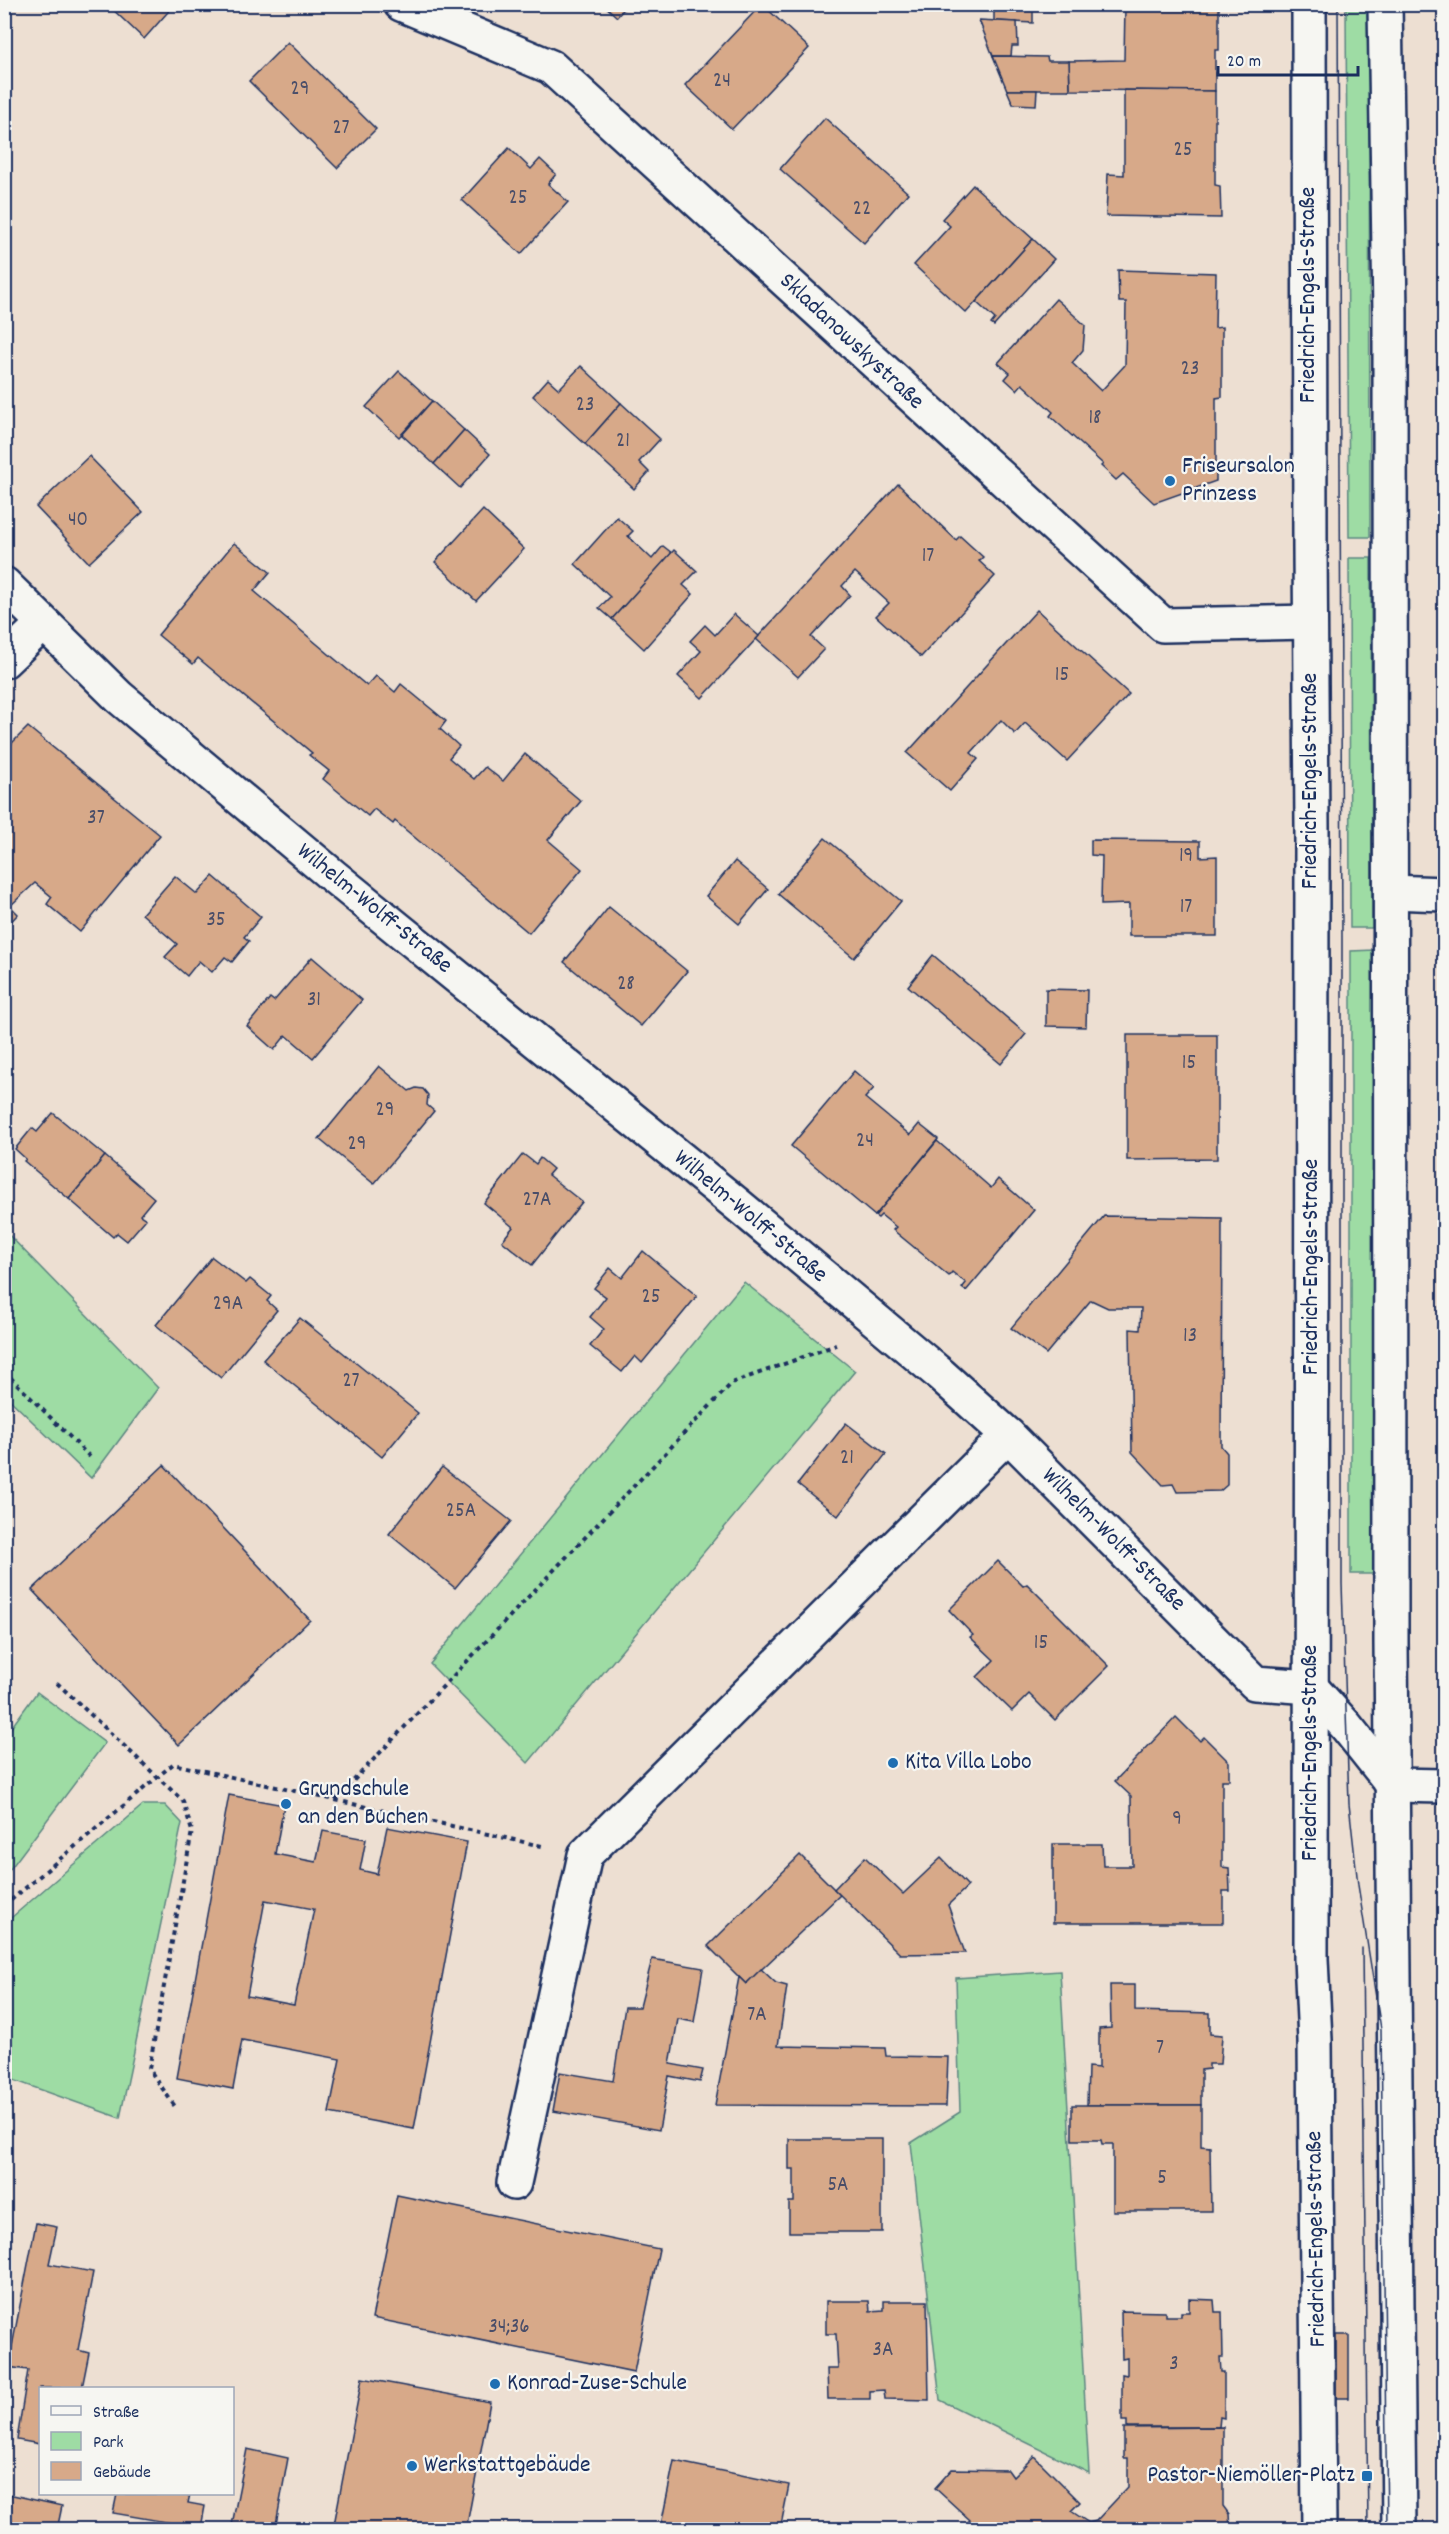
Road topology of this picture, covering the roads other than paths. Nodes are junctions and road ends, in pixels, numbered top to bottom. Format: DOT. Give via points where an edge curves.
graph roads {
  1 [pos="401,4"];
  2 [pos="1309,4"];
  3 [pos="1385,4"];
  4 [pos="4,584"];
  5 [pos="1310,622"];
  6 [pos="43,624"];
  7 [pos="4,661"];
  8 [pos="1391,892"];
  9 [pos="1444,894"];
  10 [pos="1008,1435"];
  11 [pos="1311,1687"];
  12 [pos="1393,1785"];
  13 [pos="1444,1786"];
  14 [pos="514,2183"];
  15 [pos="1319,2529"];
  16 [pos="1400,2529"];
  1 -- 5 [label="main road, Skladanowskystraße" via="551,67 1163,625"];
  2 -- 5 [label="main road, Friedrich-Engels-Straße"];
  3 -- 8 [label="main road"];
  4 -- 6 [label="main road, Wilhelm-Wolff-Straße"];
  5 -- 11 [label="main road, Friedrich-Engels-Straße"];
  6 -- 7 [label="main road"];
  6 -- 10 [label="main road, Wilhelm-Wolff-Straße" via="128,704 755,1220"];
  8 -- 9 [label="main road"];
  8 -- 12 [label="main road"];
  10 -- 11 [label="main road, Wilhelm-Wolff-Straße" via="1254,1683"];
  10 -- 14 [label="main road" via="585,1855"];
  11 -- 12 [label="main road"];
  11 -- 15 [label="main road, Friedrich-Engels-Straße"];
  12 -- 13 [label="main road"];
  12 -- 16 [label="main road"];
}
